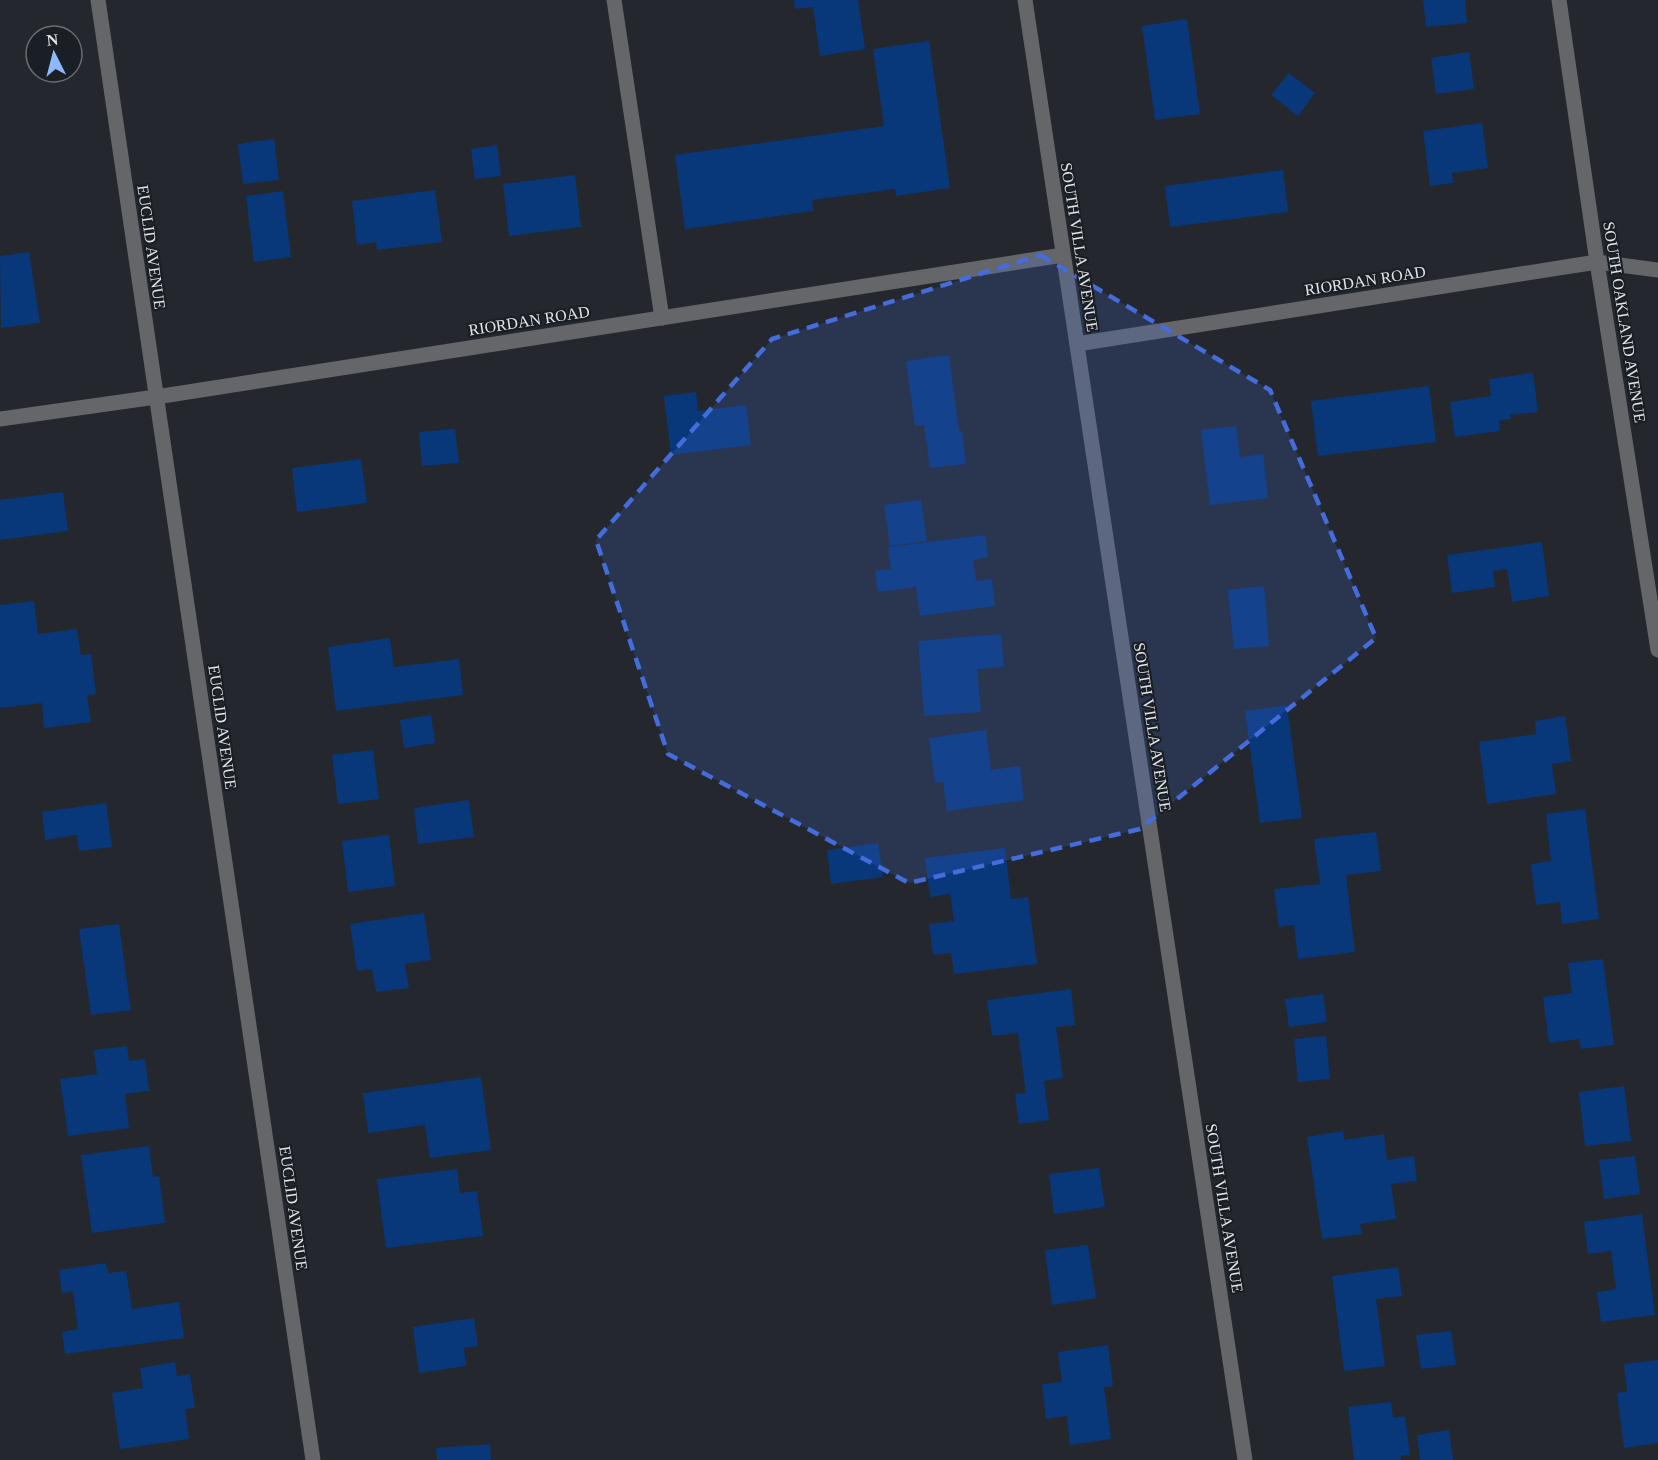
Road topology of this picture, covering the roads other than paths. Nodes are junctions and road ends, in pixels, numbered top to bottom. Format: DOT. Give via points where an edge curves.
graph roads {
  1 [pos="98,0"];
  2 [pos="614,0"];
  3 [pos="1025,0"];
  4 [pos="1559,0"];
  5 [pos="1064,255"];
  6 [pos="1598,262"];
  7 [pos="1658,270"];
  8 [pos="662,318"];
  9 [pos="1077,344"];
  10 [pos="156,397"];
  11 [pos="0,419"];
  12 [pos="1658,650"];
  13 [pos="313,1460"];
  14 [pos="1245,1460"];
  1 -- 10 [label="street, EUCLID AVENUE"];
  2 -- 8 [label="street"];
  3 -- 5 [label="street, SOUTH VILLA AVENUE"];
  4 -- 6 [label="street, SOUTH OAKLAND AVENUE"];
  5 -- 8 [label="street, RIORDAN ROAD"];
  5 -- 9 [label="street, SOUTH VILLA AVENUE"];
  6 -- 7 [label="street, RIORDAN ROAD"];
  6 -- 9 [label="street, RIORDAN ROAD"];
  6 -- 12 [label="street, SOUTH OAKLAND AVENUE"];
  8 -- 10 [label="street, RIORDAN ROAD"];
  9 -- 14 [label="street, SOUTH VILLA AVENUE"];
  10 -- 11 [label="street, RIORDAN ROAD"];
  10 -- 13 [label="street, EUCLID AVENUE"];
}
